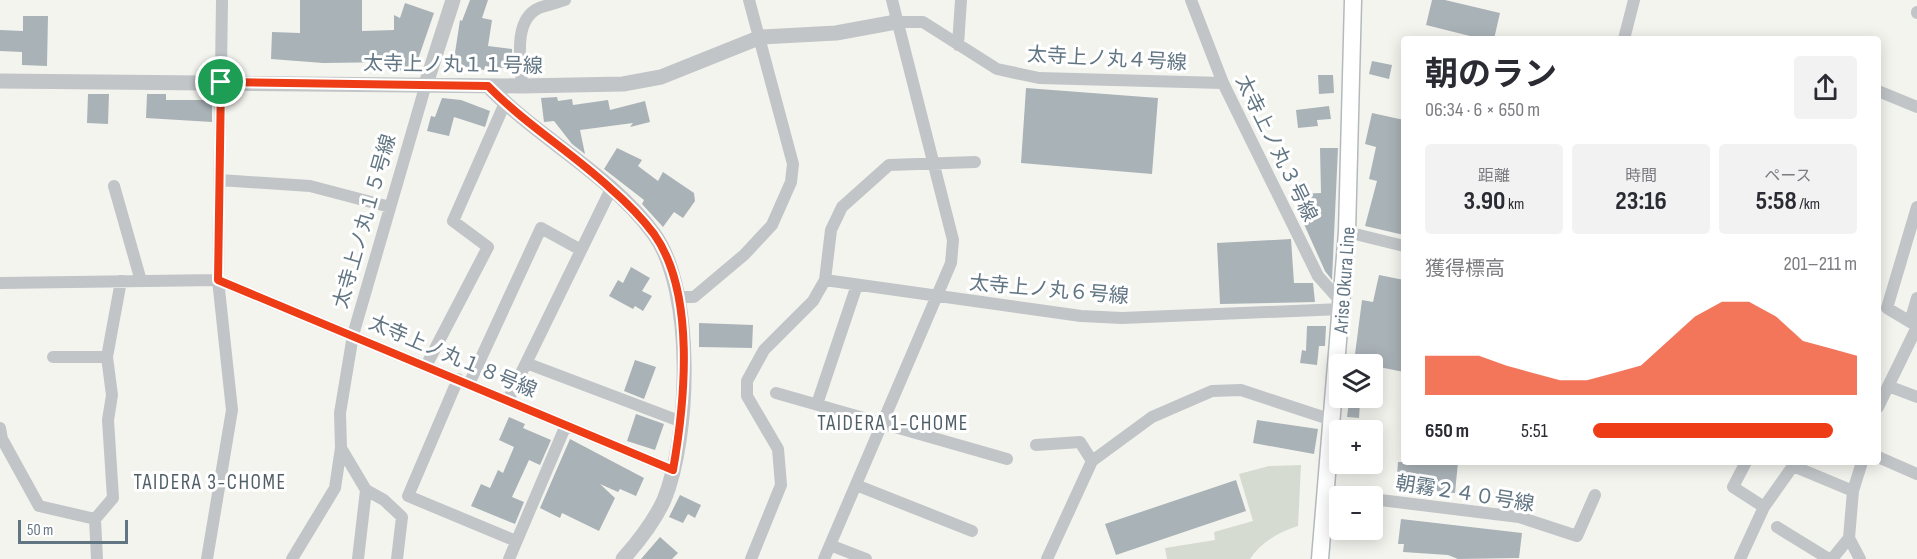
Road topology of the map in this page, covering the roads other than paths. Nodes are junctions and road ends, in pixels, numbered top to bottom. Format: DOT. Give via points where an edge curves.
graph roads {
  1 [pos="222,0"];
  2 [pos="453,0"];
  3 [pos="565,0"];
  4 [pos="749,0"];
  5 [pos="892,0"];
  6 [pos="961,0"];
  7 [pos="1191,0"];
  8 [pos="1353,0"];
  9 [pos="1634,0"];
  10 [pos="896,22"];
  11 [pos="1625,36"];
  12 [pos="761,37"];
  13 [pos="958,45"];
  14 [pos="0,81"];
  15 [pos="221,82"];
  16 [pos="1223,83"];
  17 [pos="426,84"];
  18 [pos="488,86"];
  19 [pos="522,86"];
  20 [pos="1881,92"];
  21 [pos="505,103"];
  22 [pos="1917,107"];
  23 [pos="932,162"];
  24 [pos="975,162"];
  25 [pos="220,180"];
  26 [pos="114,186"];
  27 [pos="611,189"];
  28 [pos="390,207"];
  29 [pos="1917,207"];
  30 [pos="1347,232"];
  31 [pos="1401,245"];
  32 [pos="581,250"];
  33 [pos="218,280"];
  34 [pos="825,280"];
  35 [pos="121,281"];
  36 [pos="141,281"];
  37 [pos="0,283"];
  38 [pos="857,285"];
  39 [pos="677,297"];
  40 [pos="937,297"];
  41 [pos="1917,298"];
  42 [pos="1342,307"];
  43 [pos="1915,325"];
  44 [pos="353,335"];
  45 [pos="53,357"];
  46 [pos="107,357"];
  47 [pos="526,363"];
  48 [pos="426,366"];
  49 [pos="463,382"];
  50 [pos="1888,386"];
  51 [pos="776,393"];
  52 [pos="1917,397"];
  53 [pos="508,400"];
  54 [pos="1881,401"];
  55 [pos="817,404"];
  56 [pos="1332,420"];
  57 [pos="682,422"];
  58 [pos="883,423"];
  59 [pos="566,425"];
  60 [pos="0,428"];
  61 [pos="1036,445"];
  62 [pos="341,448"];
  63 [pos="1329,451"];
  64 [pos="1881,458"];
  65 [pos="1006,459"];
  66 [pos="1092,461"];
  67 [pos="1744,465"];
  68 [pos="1861,465"];
  69 [pos="673,470"];
  70 [pos="1917,474"];
  71 [pos="856,485"];
  72 [pos="366,490"];
  73 [pos="1853,491"];
  74 [pos="1325,493"];
  75 [pos="1329,493"];
  76 [pos="1595,495"];
  77 [pos="1383,500"];
  78 [pos="1764,507"];
  79 [pos="95,519"];
  80 [pos="1777,527"];
  81 [pos="972,531"];
  82 [pos="1849,538"];
  83 [pos="516,541"];
  84 [pos="830,545"];
  85 [pos="627,558"];
  86 [pos="97,559"];
  87 [pos="207,559"];
  88 [pos="292,559"];
  89 [pos="358,559"];
  90 [pos="397,559"];
  91 [pos="509,559"];
  92 [pos="751,559"];
  93 [pos="824,559"];
  94 [pos="867,559"];
  95 [pos="1047,559"];
  96 [pos="1320,559"];
  97 [pos="1740,559"];
  98 [pos="1831,559"];
  99 [pos="1860,559"];
  1 -- 15 [label="street"];
  2 -- 17 [label="street, 太寺上ノ丸１５号線"];
  3 -- 19 [label="street" via="536,9 524,26 520,39"];
  4 -- 12 [label="street"];
  5 -- 10 [label="street"];
  6 -- 13 [label="street"];
  7 -- 16 [label="street, 太寺上ノ丸３号線"];
  8 -- 30 [label="main road, Arise Okura Line"];
  9 -- 11 [label="street"];
  10 -- 12 [label="street, 太寺上ノ丸１１号線" via="836,33"];
  10 -- 13 [label="street, 太寺上ノ丸４号線" via="923,22"];
  10 -- 23 [label="street"];
  12 -- 19 [label="street, 太寺上ノ丸１１号線" via="661,77 623,84"];
  12 -- 39 [label="street" via="793,164 790,182 772,225 744,255 694,297"];
  13 -- 16 [label="street, 太寺上ノ丸４号線" via="997,69 1039,78"];
  14 -- 15 [label="street, 太寺上ノ丸１１号線"];
  15 -- 17 [label="street, 太寺上ノ丸１１号線"];
  15 -- 25 [label="street"];
  16 -- 42 [label="street, 太寺上ノ丸３号線" via="1318,276"];
  17 -- 18 [label="street, 太寺上ノ丸１１号線"];
  17 -- 28 [label="street, 太寺上ノ丸１５号線"];
  18 -- 19 [label="street, 太寺上ノ丸１１号線"];
  18 -- 21 [label="street"];
  20 -- 22 [label="street"];
  21 -- 27 [label="street"];
  21 -- 48 [label="street" via="453,221 488,247"];
  23 -- 24 [label="street"];
  23 -- 34 [label="street" via="889,165 842,207 831,230"];
  23 -- 40 [label="street" via="952,240 951,263"];
  25 -- 28 [label="street" via="310,186"];
  25 -- 33 [label="street"];
  26 -- 36 [label="street"];
  27 -- 32 [label="street"];
  27 -- 39 [label="street" via="654,234 672,273"];
  28 -- 44 [label="street, 太寺上ノ丸１５号線"];
  29 -- 43 [label="street" via="1887,308"];
  30 -- 31 [label="street"];
  30 -- 42 [label="main road, Arise Okura Line"];
  32 -- 47 [label="street"];
  32 -- 49 [label="street" via="541,228"];
  33 -- 36 [label="street, 太寺上ノ丸１８号線"];
  33 -- 44 [label="street, 太寺上ノ丸１８号線"];
  33 -- 87 [label="street" via="232,410"];
  34 -- 38 [label="street, 太寺上ノ丸６号線"];
  34 -- 92 [label="street" via="813,301 764,350 747,381 747,396 778,449 782,485"];
  35 -- 36 [label="street, 太寺上ノ丸１８号線"];
  35 -- 37 [label="street, 太寺上ノ丸１８号線"];
  35 -- 46 [label="street"];
  38 -- 40 [label="street, 太寺上ノ丸６号線"];
  38 -- 55 [label="street"];
  39 -- 57 [label="street" via="682,322"];
  40 -- 42 [label="street, 太寺上ノ丸６号線" via="1122,318"];
  40 -- 58 [label="street"];
  41 -- 43 [label="street"];
  42 -- 56 [label="main road, Arise Okura Line"];
  43 -- 50 [label="street"];
  44 -- 48 [label="street, 太寺上ノ丸１８号線"];
  44 -- 62 [label="street, 太寺上ノ丸１５号線" via="340,413"];
  45 -- 46 [label="street"];
  46 -- 79 [label="street" via="112,395 108,420 113,498"];
  47 -- 53 [label="street"];
  47 -- 57 [label="street"];
  48 -- 49 [label="street, 太寺上ノ丸１８号線"];
  49 -- 53 [label="street, 太寺上ノ丸１８号線"];
  49 -- 83 [label="street" via="408,496"];
  50 -- 52 [label="street"];
  50 -- 54 [label="street"];
  51 -- 55 [label="street"];
  53 -- 59 [label="street, 太寺上ノ丸１８号線"];
  55 -- 58 [label="street"];
  56 -- 66 [label="street" via="1241,390 1212,391 1152,417"];
  57 -- 69 [label="street"];
  58 -- 65 [label="street"];
  58 -- 71 [label="street"];
  59 -- 69 [label="street, 太寺上ノ丸１８号線"];
  59 -- 83 [label="street"];
  60 -- 79 [label="street" via="2,439 39,506"];
  61 -- 66 [label="street" via="1080,442"];
  62 -- 72 [label="street, 太寺上ノ丸１５号線"];
  62 -- 88 [label="street" via="335,488"];
  63 -- 74 [label="main road, Arise Okura Line"];
  64 -- 70 [label="street"];
  66 -- 95 [label="street"];
  67 -- 78 [label="street" via="1733,487"];
  68 -- 73 [label="street"];
  69 -- 85 [label="street" via="653,522"];
  71 -- 81 [label="street"];
  71 -- 84 [label="street"];
  72 -- 89 [label="street"];
  72 -- 90 [label="street" via="402,517"];
  73 -- 78 [label="street" via="1793,466"];
  73 -- 82 [label="street"];
  74 -- 75 [label="street"];
  74 -- 96 [label="main road, Arise Okura Line"];
  76 -- 77 [label="street, 朝霧２４０号線" via="1577,536 1519,517"];
  78 -- 97 [label="street"];
  79 -- 86 [label="street"];
  80 -- 98 [label="street"];
  82 -- 98 [label="street"];
  82 -- 99 [label="street"];
  83 -- 91 [label="street"];
  84 -- 93 [label="street"];
  84 -- 94 [label="street"];
}
